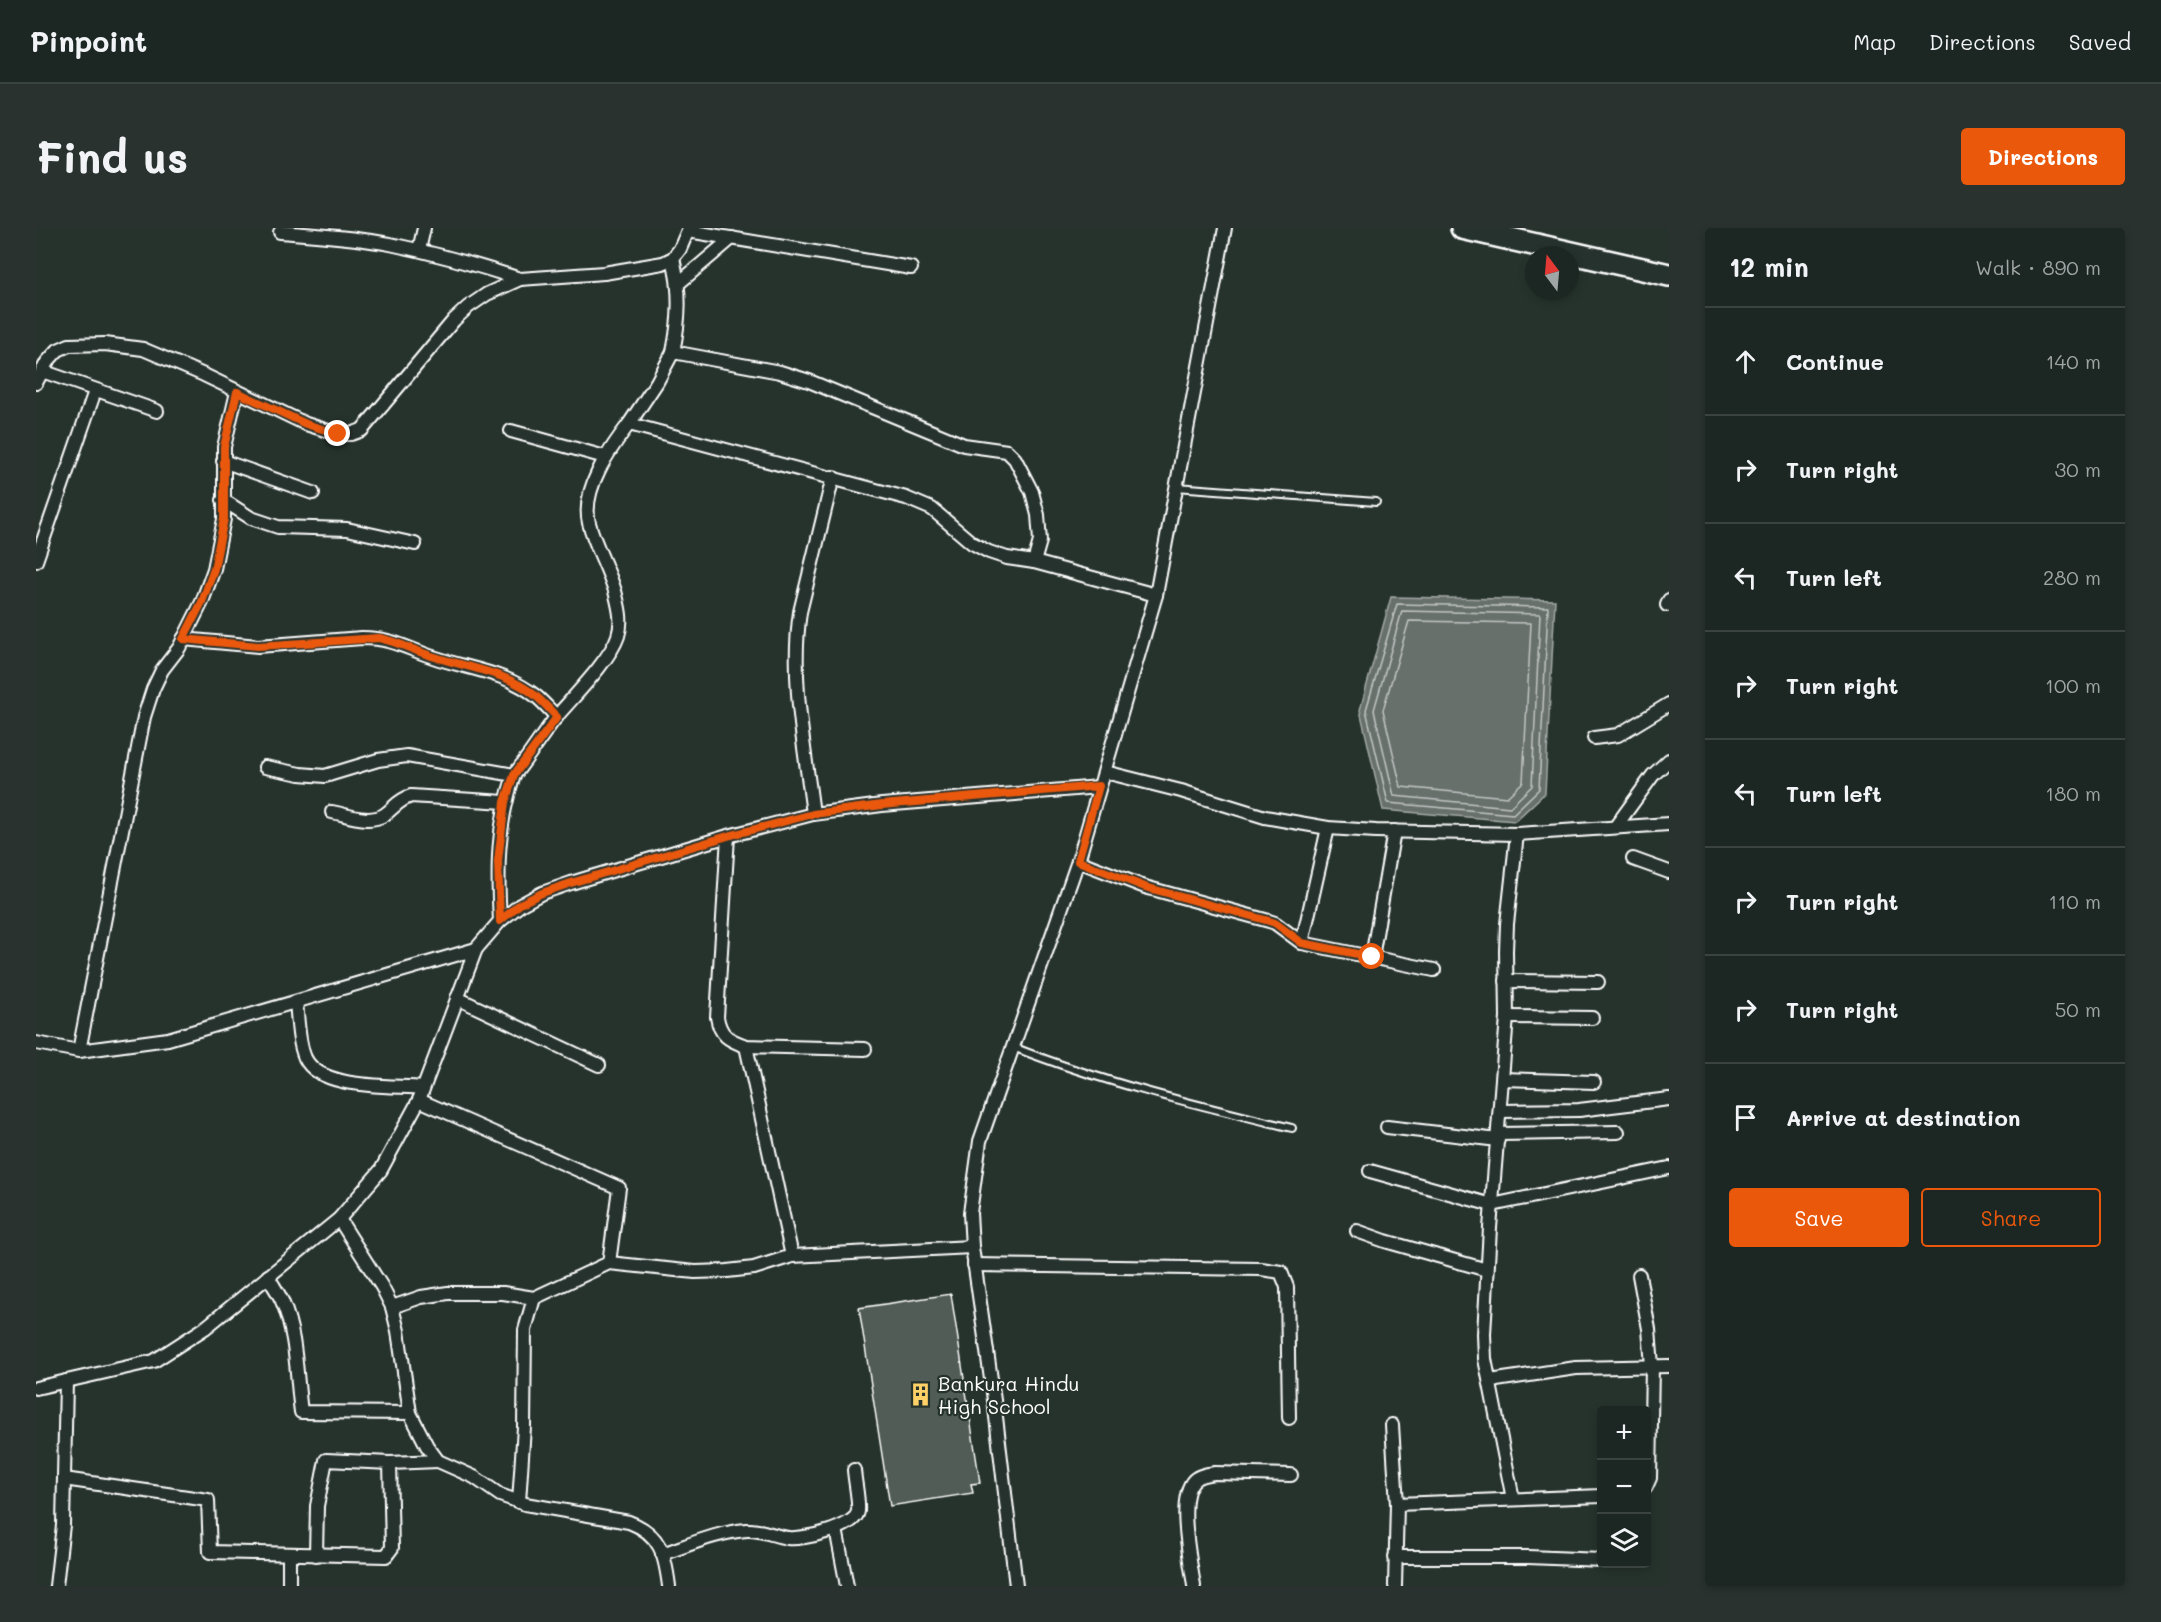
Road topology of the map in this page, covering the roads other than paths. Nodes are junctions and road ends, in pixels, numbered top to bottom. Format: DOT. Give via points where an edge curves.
graph roads {
  1 [pos="424,228"];
  2 [pos="1225,228"];
  3 [pos="1461,228"];
  4 [pos="688,230"];
  5 [pos="280,232"];
  6 [pos="732,238"];
  7 [pos="419,250"];
  8 [pos="673,258"];
  9 [pos="911,268"];
  10 [pos="1669,275"];
  11 [pos="520,279"];
  12 [pos="679,283"];
  13 [pos="673,352"];
  14 [pos="42,371"];
  15 [pos="36,383"];
  16 [pos="95,391"];
  17 [pos="237,392"];
  18 [pos="157,411"];
  19 [pos="629,424"];
  20 [pos="511,431"];
  21 [pos="604,457"];
  22 [pos="222,461"];
  23 [pos="833,477"];
  24 [pos="1176,487"];
  25 [pos="313,493"];
  26 [pos="223,500"];
  27 [pos="1376,502"];
  28 [pos="415,544"];
  29 [pos="36,561"];
  30 [pos="1034,562"];
  31 [pos="1156,595"];
  32 [pos="183,639"];
  33 [pos="1669,704"];
  34 [pos="557,717"];
  35 [pos="1594,738"];
  36 [pos="1669,760"];
  37 [pos="265,767"];
  38 [pos="1105,772"];
  39 [pos="514,775"];
  40 [pos="1099,786"];
  41 [pos="505,802"];
  42 [pos="332,812"];
  43 [pos="813,814"];
  44 [pos="1669,824"];
  45 [pos="1616,826"];
  46 [pos="1328,828"];
  47 [pos="1394,831"];
  48 [pos="1517,834"];
  49 [pos="728,836"];
  50 [pos="1633,859"];
  51 [pos="1078,861"];
  52 [pos="1669,872"];
  53 [pos="500,921"];
  54 [pos="1302,943"];
  55 [pos="476,949"];
  56 [pos="1372,957"];
  57 [pos="1434,970"];
  58 [pos="1506,981"];
  59 [pos="1598,982"];
  60 [pos="457,998"];
  61 [pos="296,1002"];
  62 [pos="1507,1017"];
  63 [pos="1592,1018"];
  64 [pos="36,1043"];
  65 [pos="746,1046"];
  66 [pos="1013,1046"];
  67 [pos="865,1049"];
  68 [pos="79,1051"];
  69 [pos="599,1065"];
  70 [pos="1503,1079"];
  71 [pos="1594,1082"];
  72 [pos="421,1094"];
  73 [pos="1669,1099"];
  74 [pos="1501,1111"];
  75 [pos="1387,1126"];
  76 [pos="1292,1128"];
  77 [pos="1618,1132"];
  78 [pos="1499,1137"];
  79 [pos="1669,1168"];
  80 [pos="1370,1171"];
  81 [pos="1492,1205"];
  82 [pos="339,1219"];
  83 [pos="1357,1231"];
  84 [pos="972,1247"];
  85 [pos="792,1256"];
  86 [pos="609,1263"];
  87 [pos="974,1265"];
  88 [pos="1487,1270"];
  89 [pos="1639,1275"];
  90 [pos="268,1276"];
  91 [pos="534,1298"];
  92 [pos="392,1307"];
  93 [pos="1652,1366"];
  94 [pos="1669,1366"];
  95 [pos="66,1381"];
  96 [pos="1490,1381"];
  97 [pos="36,1388"];
  98 [pos="410,1413"];
  99 [pos="1289,1418"];
  100 [pos="1392,1425"];
  101 [pos="1650,1460"];
  102 [pos="438,1461"];
  103 [pos="390,1463"];
  104 [pos="854,1470"];
  105 [pos="1291,1475"];
  106 [pos="64,1479"];
  107 [pos="1597,1496"];
  108 [pos="1513,1499"];
  109 [pos="519,1502"];
  110 [pos="1396,1503"];
  111 [pos="836,1529"];
  112 [pos="289,1554"];
  113 [pos="662,1554"];
  114 [pos="316,1555"];
  115 [pos="1395,1557"];
  116 [pos="1597,1560"];
  117 [pos="56,1586"];
  118 [pos="289,1586"];
  119 [pos="669,1586"];
  120 [pos="847,1586"];
  121 [pos="1016,1586"];
  122 [pos="1194,1586"];
  123 [pos="1395,1586"];
  1 -- 7 [label="street"];
  2 -- 24 [label="street"];
  3 -- 10 [label="highway"];
  4 -- 6 [label="street"];
  4 -- 8 [label="street"];
  5 -- 7 [label="street"];
  6 -- 9 [label="street"];
  6 -- 12 [label="street"];
  7 -- 11 [label="street"];
  8 -- 11 [label="street" via="604,273"];
  8 -- 12 [label="street"];
  11 -- 17 [label="street" via="487,294 454,320 362,430 338,434 306,424"];
  12 -- 13 [label="street" via="679,323"];
  13 -- 19 [label="street"];
  13 -- 30 [label="street" via="780,372 964,445 1006,451 1015,459 1028,484 1038,515 1040,541"];
  14 -- 15 [label="street"];
  14 -- 16 [label="street"];
  14 -- 17 [label="street" via="57,350 69,345 105,344 143,349"];
  16 -- 18 [label="street"];
  16 -- 29 [label="street"];
  17 -- 22 [label="street"];
  19 -- 21 [label="street"];
  19 -- 23 [label="street"];
  20 -- 21 [label="street"];
  21 -- 34 [label="street" via="590,496 588,520 609,571 620,612 618,638"];
  22 -- 25 [label="street"];
  22 -- 26 [label="street"];
  23 -- 30 [label="street" via="921,503 989,552"];
  23 -- 43 [label="street" via="797,633 799,698"];
  24 -- 27 [label="lane"];
  24 -- 31 [label="street"];
  26 -- 28 [label="street" via="250,518 278,527 347,529"];
  26 -- 32 [label="street" via="224,519 214,569"];
  30 -- 31 [label="street"];
  31 -- 38 [label="street"];
  32 -- 34 [label="street" via="258,646 362,638 394,641 501,677 536,696"];
  32 -- 68 [label="street" via="153,689 144,717"];
  33 -- 35 [label="street" via="1618,735"];
  34 -- 39 [label="street"];
  36 -- 45 [label="street" via="1653,775"];
  37 -- 39 [label="street" via="325,776 406,756"];
  38 -- 40 [label="street"];
  38 -- 46 [label="street" via="1265,817"];
  39 -- 41 [label="street"];
  40 -- 43 [label="street"];
  40 -- 51 [label="street"];
  41 -- 42 [label="street" via="411,796 377,818"];
  41 -- 53 [label="street" via="498,861"];
  43 -- 49 [label="street"];
  44 -- 45 [label="street"];
  45 -- 48 [label="street"];
  46 -- 47 [label="street"];
  46 -- 54 [label="street"];
  47 -- 48 [label="street"];
  47 -- 56 [label="street"];
  48 -- 58 [label="street" via="1507,924"];
  49 -- 53 [label="street" via="542,893 520,904"];
  49 -- 65 [label="street" via="717,1017 723,1035"];
  50 -- 52 [label="street"];
  51 -- 54 [label="street" via="1145,887 1275,923"];
  51 -- 66 [label="street"];
  53 -- 55 [label="street"];
  54 -- 56 [label="street"];
  55 -- 60 [label="street"];
  55 -- 61 [label="street"];
  56 -- 57 [label="street"];
  58 -- 59 [label="street"];
  58 -- 62 [label="street"];
  60 -- 69 [label="street"];
  60 -- 72 [label="street"];
  61 -- 68 [label="street" via="168,1039"];
  61 -- 72 [label="street" via="302,1051 319,1074 340,1082"];
  62 -- 63 [label="street"];
  62 -- 70 [label="street"];
  64 -- 68 [label="street"];
  65 -- 67 [label="street"];
  65 -- 85 [label="street"];
  66 -- 76 [label="lane" via="1102,1079"];
  66 -- 84 [label="street" via="980,1140 970,1213"];
  70 -- 71 [label="street"];
  70 -- 74 [label="street"];
  72 -- 82 [label="street" via="381,1170"];
  72 -- 86 [label="street" via="619,1188"];
  73 -- 74 [label="street" via="1579,1110"];
  74 -- 78 [label="street"];
  75 -- 78 [label="street"];
  77 -- 78 [label="street"];
  78 -- 81 [label="street"];
  79 -- 81 [label="street"];
  80 -- 81 [label="street"];
  81 -- 88 [label="street"];
  82 -- 90 [label="street"];
  82 -- 92 [label="street"];
  83 -- 88 [label="street"];
  84 -- 85 [label="street"];
  84 -- 87 [label="street"];
  85 -- 86 [label="street" via="754,1268 727,1271 696,1272"];
  86 -- 91 [label="street"];
  87 -- 99 [label="street" via="1281,1272 1287,1287"];
  87 -- 121 [label="street"];
  88 -- 96 [label="street" via="1484,1334"];
  89 -- 93 [label="street"];
  90 -- 95 [label="street" via="205,1328 154,1361"];
  90 -- 98 [label="street" via="288,1320 301,1412"];
  91 -- 92 [label="street" via="503,1293 448,1293"];
  91 -- 109 [label="street" via="525,1330"];
  92 -- 98 [label="street"];
  93 -- 94 [label="street"];
  93 -- 96 [label="street" via="1576,1368"];
  93 -- 101 [label="street"];
  95 -- 97 [label="street"];
  95 -- 106 [label="street"];
  96 -- 108 [label="street"];
  98 -- 102 [label="street"];
  100 -- 110 [label="street"];
  102 -- 103 [label="street"];
  102 -- 109 [label="street"];
  103 -- 114 [label="street" via="326,1460 317,1506"];
  103 -- 114 [label="street" via="392,1548 386,1556"];
  104 -- 111 [label="street" via="858,1513 854,1520"];
  105 -- 122 [label="street" via="1215,1473 1194,1480 1185,1510"];
  106 -- 112 [label="street" via="208,1500 210,1552"];
  106 -- 117 [label="street"];
  107 -- 108 [label="street"];
  108 -- 110 [label="street"];
  109 -- 113 [label="street" via="629,1522 651,1533"];
  110 -- 115 [label="street"];
  111 -- 113 [label="street" via="796,1538 735,1531"];
  111 -- 120 [label="street"];
  112 -- 114 [label="street"];
  112 -- 118 [label="street"];
  113 -- 119 [label="street"];
  115 -- 116 [label="street"];
  115 -- 123 [label="street"];
}
